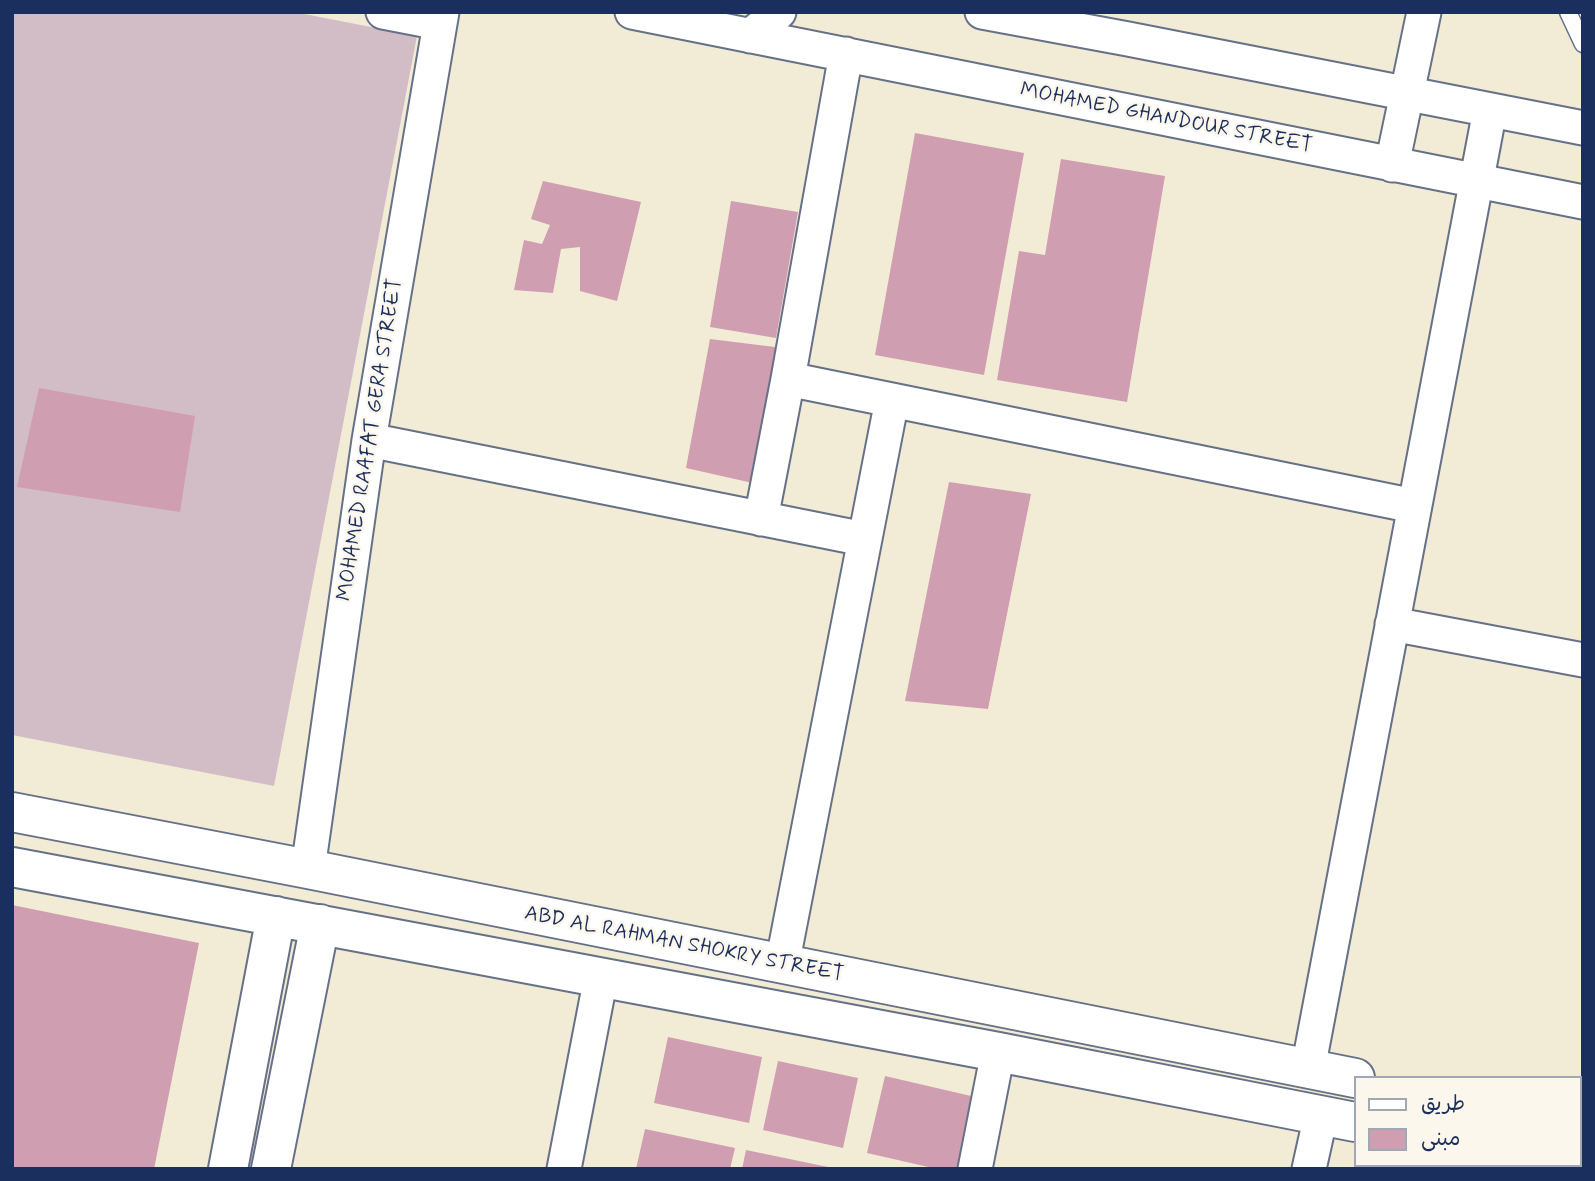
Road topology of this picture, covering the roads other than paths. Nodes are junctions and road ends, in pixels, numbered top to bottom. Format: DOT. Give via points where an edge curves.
graph roads {
  1 [pos="383,12"];
  2 [pos="632,12"];
  3 [pos="779,12"];
  4 [pos="982,12"];
  5 [pos="1424,12"];
  6 [pos="1568,12"];
  7 [pos="441,18"];
  8 [pos="1130,26"];
  9 [pos="750,36"];
  10 [pos="1583,44"];
  11 [pos="846,54"];
  12 [pos="1407,93"];
  13 [pos="1490,110"];
  14 [pos="1583,128"];
  15 [pos="1392,165"];
  16 [pos="1476,181"];
  17 [pos="1583,202"];
  18 [pos="788,379"];
  19 [pos="892,400"];
  20 [pos="369,440"];
  21 [pos="1414,506"];
  22 [pos="761,519"];
  23 [pos="864,540"];
  24 [pos="1392,624"];
  25 [pos="1583,660"];
  26 [pos="12,811"];
  27 [pos="12,867"];
  28 [pos="308,869"];
  29 [pos="276,916"];
  30 [pos="320,924"];
  31 [pos="782,965"];
  32 [pos="601,977"];
  33 [pos="998,1052"];
  34 [pos="1307,1069"];
  35 [pos="1354,1078"];
  36 [pos="1338,1119"];
  37 [pos="228,1169"];
  38 [pos="271,1169"];
  39 [pos="564,1169"];
  40 [pos="975,1169"];
  41 [pos="1309,1169"];
  1 -- 7 [label="street"];
  2 -- 9 [label="street, MOHAMED GHANDOUR STREET"];
  3 -- 9 [label="street"];
  4 -- 8 [label="street"];
  5 -- 12 [label="street"];
  6 -- 10 [label="lane"];
  7 -- 20 [label="street, MOHAMED RAAFAT GERA STREET"];
  8 -- 12 [label="street"];
  9 -- 11 [label="street, MOHAMED GHANDOUR STREET"];
  11 -- 15 [label="street, MOHAMED GHANDOUR STREET"];
  11 -- 18 [label="street"];
  12 -- 13 [label="street"];
  12 -- 15 [label="street"];
  13 -- 14 [label="street"];
  13 -- 16 [label="street"];
  15 -- 16 [label="street, MOHAMED GHANDOUR STREET"];
  16 -- 17 [label="street, MOHAMED GHANDOUR STREET"];
  16 -- 21 [label="street"];
  18 -- 19 [label="street"];
  18 -- 22 [label="street"];
  19 -- 21 [label="street"];
  19 -- 23 [label="street"];
  20 -- 22 [label="street"];
  20 -- 28 [label="street, MOHAMED RAAFAT GERA STREET"];
  21 -- 24 [label="street"];
  22 -- 23 [label="street"];
  23 -- 31 [label="street"];
  24 -- 25 [label="street"];
  24 -- 34 [label="street"];
  26 -- 28 [label="street, ABD AL RAHMAN SHOKRY STREET"];
  27 -- 29 [label="street"];
  28 -- 31 [label="street, ABD AL RAHMAN SHOKRY STREET"];
  29 -- 30 [label="street"];
  29 -- 37 [label="street"];
  30 -- 32 [label="street"];
  30 -- 38 [label="street"];
  31 -- 34 [label="street, ABD AL RAHMAN SHOKRY STREET"];
  32 -- 33 [label="street"];
  32 -- 39 [label="street"];
  33 -- 36 [label="street"];
  33 -- 40 [label="street"];
  34 -- 35 [label="street, ABD AL RAHMAN SHOKRY STREET"];
  36 -- 41 [label="street"];
}
